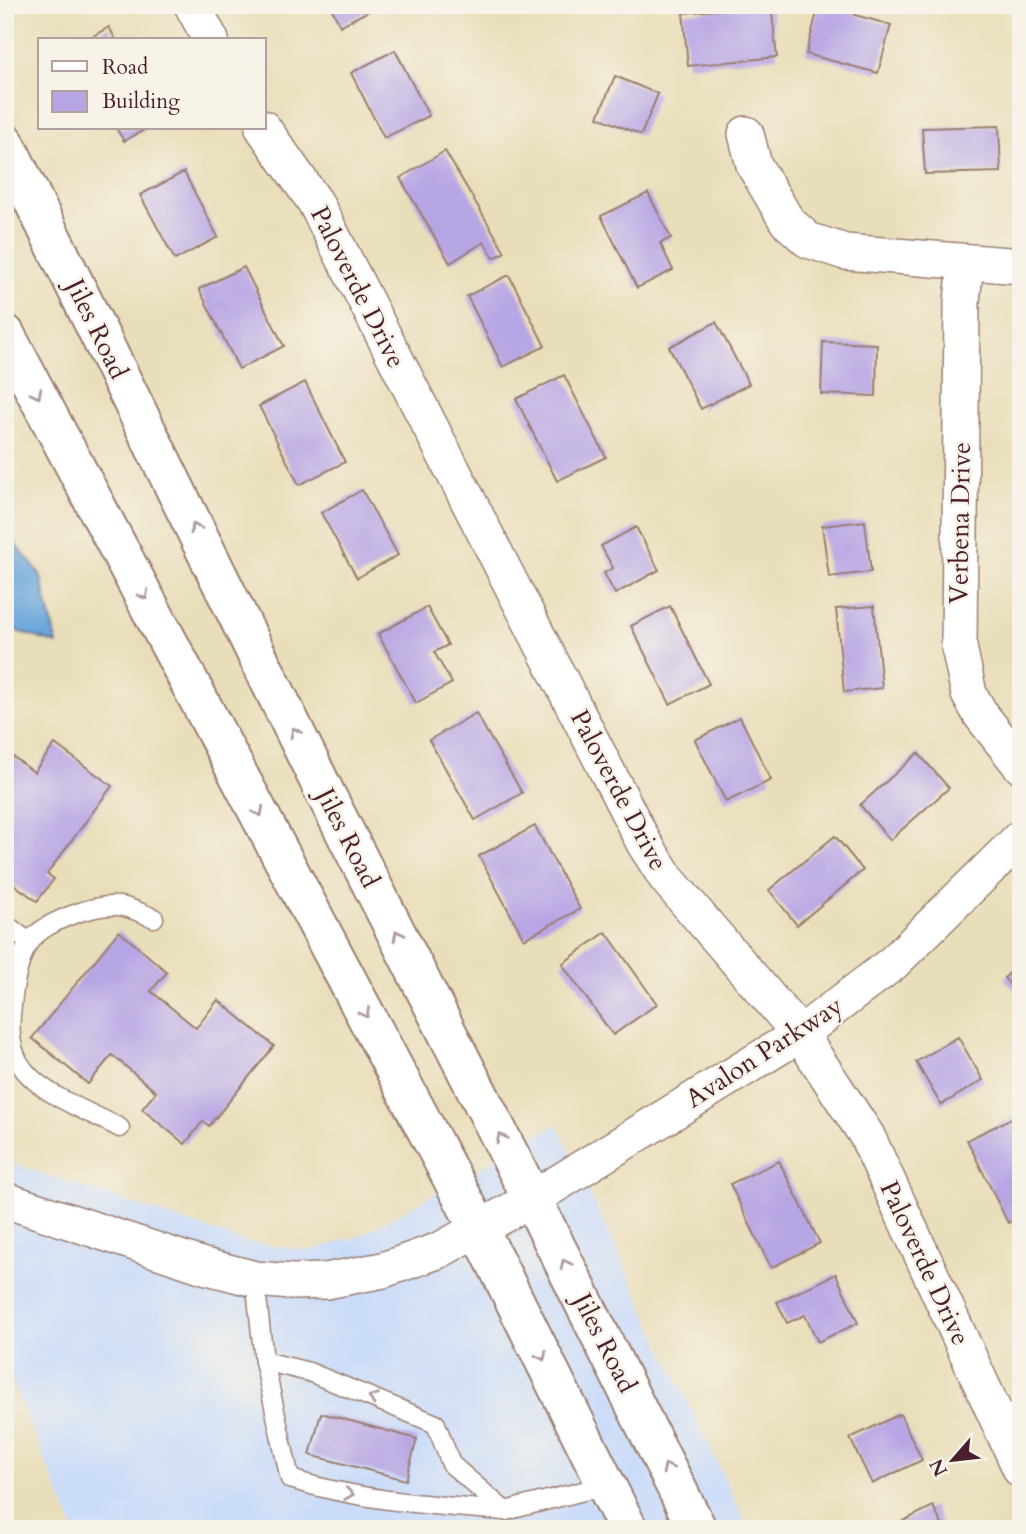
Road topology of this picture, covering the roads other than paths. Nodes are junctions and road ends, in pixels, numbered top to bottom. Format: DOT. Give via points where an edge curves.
graph roads {
  1 [pos="192,5"];
  2 [pos="210,38"];
  3 [pos="263,130"];
  4 [pos="746,134"];
  5 [pos="5,144"];
  6 [pos="966,263"];
  7 [pos="1021,266"];
  8 [pos="5,334"];
  9 [pos="1021,766"];
  10 [pos="1021,838"];
  11 [pos="154,918"];
  12 [pos="5,924"];
  13 [pos="29,942"];
  14 [pos="800,1034"];
  15 [pos="120,1128"];
  16 [pos="532,1199"];
  17 [pos="5,1200"];
  18 [pos="479,1229"];
  19 [pos="255,1279"];
  20 [pos="264,1361"];
  21 [pos="1021,1470"];
  22 [pos="607,1485"];
  23 [pos="505,1511"];
  24 [pos="628,1529"];
  25 [pos="697,1529"];
  1 -- 2 [label="street"];
  3 -- 14 [label="street, Paloverde Drive" via="315,202 644,843 667,879"];
  4 -- 6 [label="street" via="754,164 787,221 808,240 845,252"];
  16 -- 5 [label="street, Jiles Road, one-way" via="325,793"];
  6 -- 7 [label="street"];
  6 -- 9 [label="street, Verbena Drive" via="959,646 969,694"];
  8 -- 18 [label="street, one-way"];
  10 -- 14 [label="street, Avalon Parkway" via="892,963"];
  11 -- 13 [label="lane" via="119,905 80,911 47,926"];
  12 -- 13 [label="lane"];
  13 -- 15 [label="lane" via="15,978 11,1048 41,1086"];
  14 -- 16 [label="street, Avalon Parkway"];
  14 -- 21 [label="street, Paloverde Drive" via="867,1136"];
  16 -- 18 [label="street, Avalon Parkway"];
  25 -- 16 [label="street, Jiles Road, one-way"];
  17 -- 19 [label="street"];
  18 -- 19 [label="street" via="440,1250 383,1270 326,1281"];
  18 -- 22 [label="street, one-way"];
  19 -- 20 [label="lane"];
  23 -- 20 [label="lane, one-way" via="451,1464 436,1424 309,1372"];
  20 -- 23 [label="lane, one-way" via="290,1479 328,1491"];
  22 -- 23 [label="lane"];
  22 -- 24 [label="street"];
}
